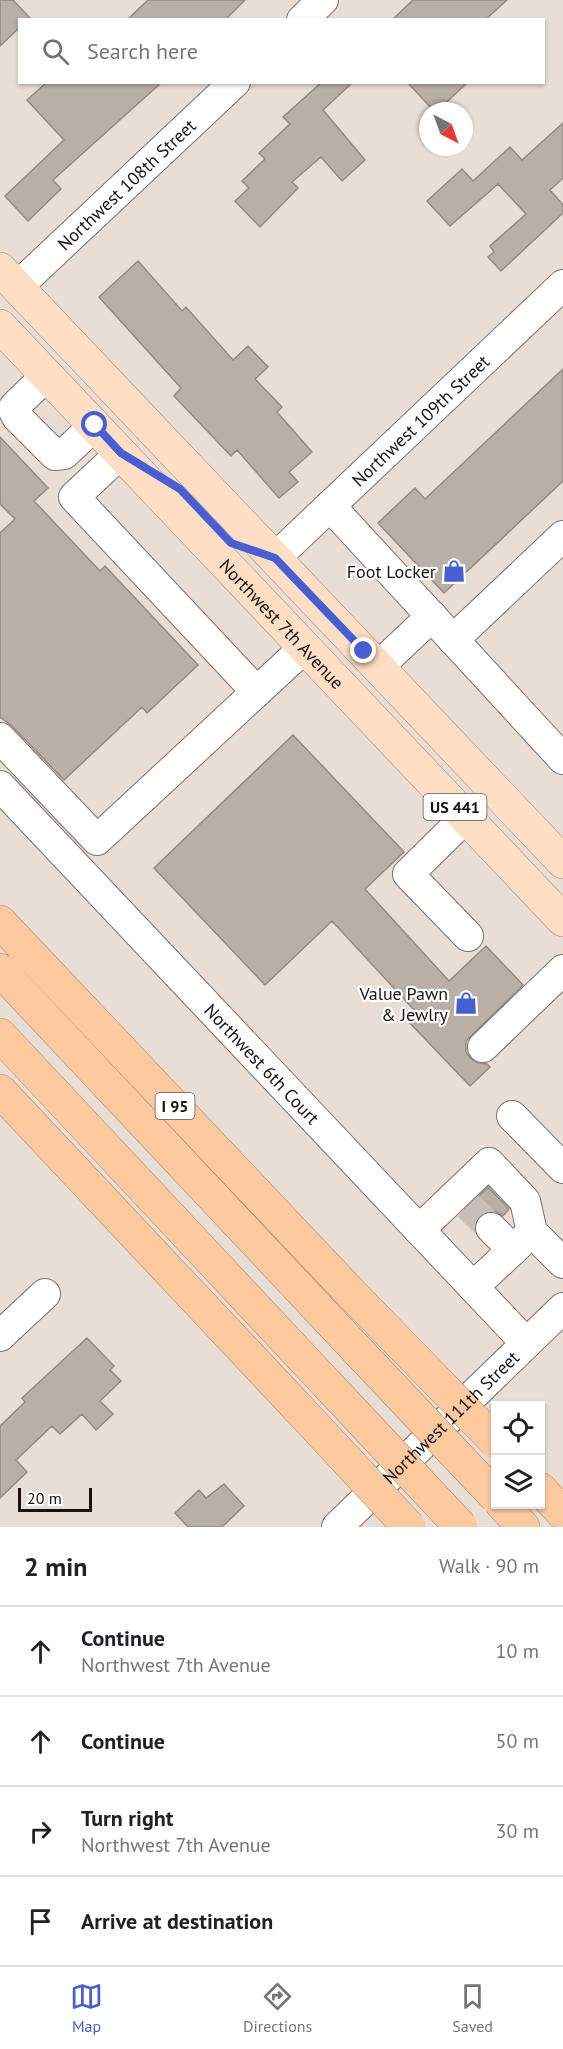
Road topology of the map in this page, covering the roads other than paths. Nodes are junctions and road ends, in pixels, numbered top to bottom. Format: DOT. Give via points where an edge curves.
graph roads {
  1 [pos="323,0"];
  2 [pos="304,18"];
  3 [pos="233,84"];
  4 [pos="8,278"];
  5 [pos="563,285"];
  6 [pos="0,326"];
  7 [pos="47,375"];
  8 [pos="95,425"];
  9 [pos="121,453"];
  10 [pos="330,507"];
  11 [pos="563,536"];
  12 [pos="275,558"];
  13 [pos="432,616"];
  14 [pos="453,639"];
  15 [pos="304,648"];
  16 [pos="379,666"];
  17 [pos="256,691"];
  18 [pos="0,738"];
  19 [pos="462,755"];
  20 [pos="563,759"];
  21 [pos="0,786"];
  22 [pos="465,818"];
  23 [pos="563,862"];
  24 [pos="563,920"];
  25 [pos="0,922"];
  26 [pos="468,936"];
  27 [pos="0,970"];
  28 [pos="563,970"];
  29 [pos="0,1035"];
  30 [pos="483,1047"];
  31 [pos="0,1091"];
  32 [pos="512,1116"];
  33 [pos="563,1168"];
  34 [pos="491,1228"];
  35 [pos="418,1230"];
  36 [pos="522,1241"];
  37 [pos="563,1263"];
  38 [pos="473,1287"];
  39 [pos="45,1294"];
  40 [pos="563,1308"];
  41 [pos="0,1336"];
  42 [pos="526,1343"];
  43 [pos="491,1438"];
  44 [pos="545,1494"];
  45 [pos="507,1510"];
  46 [pos="563,1513"];
  47 [pos="337,1527"];
  48 [pos="409,1527"];
  49 [pos="461,1527"];
  1 -- 2 [label="street"];
  3 -- 4 [label="street, Northwest 108th Street"];
  4 -- 12 [label="main road, US 441"];
  5 -- 10 [label="street, Northwest 109th Street"];
  6 -- 7 [label="main road, Northwest 7th Avenue / US 441"];
  7 -- 8 [label="main road, Northwest 7th Avenue / US 441"];
  7 -- 8 [label="street" via="15,406 14,413 24,425 52,454 59,456"];
  8 -- 9 [label="main road, Northwest 7th Avenue / US 441"];
  9 -- 12 [label="main road" via="180,489 231,543"];
  9 -- 15 [label="main road, Northwest 7th Avenue / US 441"];
  9 -- 17 [label="street" via="74,497"];
  10 -- 12 [label="street, Northwest 109th Street"];
  10 -- 13 [label="street"];
  11 -- 14 [label="street"];
  12 -- 16 [label="main road, US 441"];
  13 -- 14 [label="street"];
  13 -- 16 [label="street"];
  14 -- 20 [label="street"];
  15 -- 17 [label="street"];
  15 -- 19 [label="main road" via="358,668 399,711"];
  15 -- 22 [label="main road, Northwest 7th Avenue / US 441"];
  16 -- 19 [label="main road, US 441"];
  17 -- 18 [label="street" via="97,840"];
  19 -- 23 [label="main road, US 441"];
  21 -- 35 [label="street, Northwest 6th Court"];
  22 -- 24 [label="main road, Northwest 7th Avenue / US 441"];
  22 -- 26 [label="street" via="408,874"];
  25 -- 43 [label="highway, I 95, bridge"];
  27 -- 45 [label="highway, bridge"];
  28 -- 30 [label="street"];
  29 -- 49 [label="highway, bridge"];
  31 -- 48 [label="highway, bridge"];
  32 -- 33 [label="street"];
  34 -- 36 [label="street"];
  35 -- 36 [label="street" via="462,1201 489,1163 525,1201"];
  35 -- 38 [label="street, Northwest 6th Court"];
  36 -- 37 [label="street"];
  36 -- 38 [label="street"];
  38 -- 42 [label="street, Northwest 6th Court"];
  39 -- 41 [label="street"];
  40 -- 42 [label="street, Northwest 111th Street"];
  42 -- 47 [label="street, Northwest 111th Street"];
  44 -- 46 [label="highway"];
}
